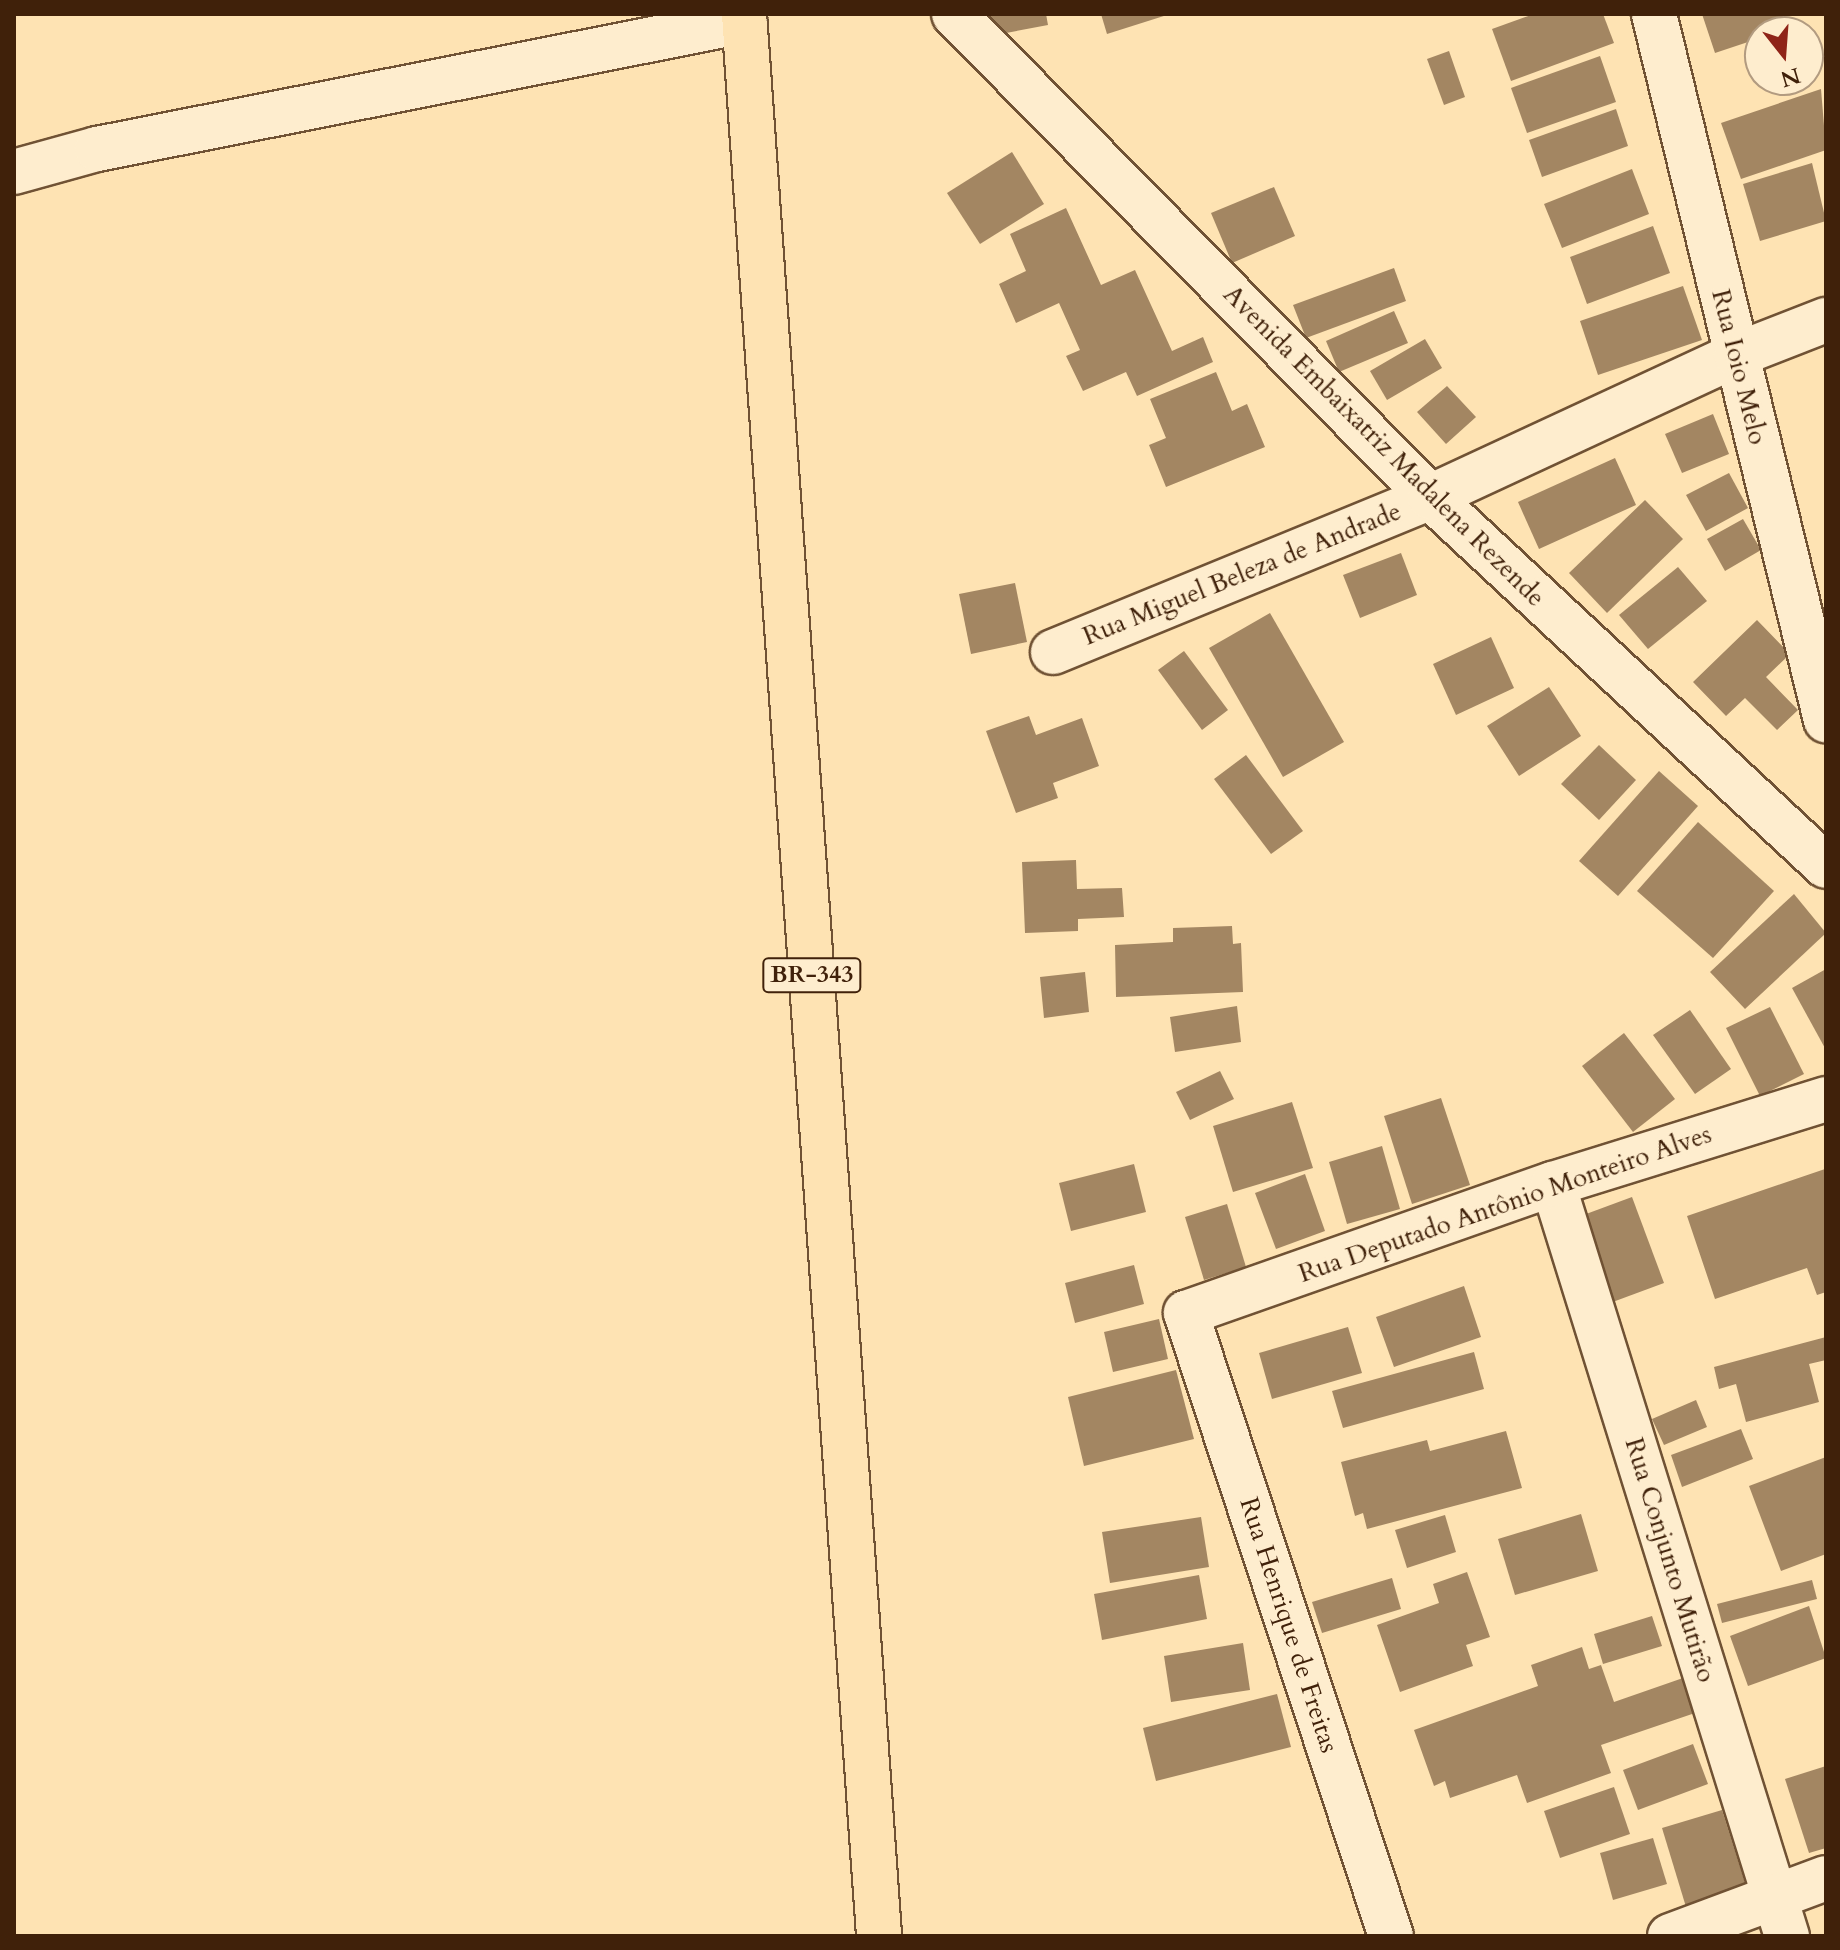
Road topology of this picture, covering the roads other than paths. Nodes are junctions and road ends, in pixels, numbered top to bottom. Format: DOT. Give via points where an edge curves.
graph roads {
  1 [pos="954,14"];
  2 [pos="1654,14"];
  3 [pos="744,18"];
  4 [pos="14,172"];
  5 [pos="1826,320"];
  6 [pos="1736,355"];
  7 [pos="1430,497"];
  8 [pos="1053,652"];
  9 [pos="1826,720"];
  10 [pos="1826,866"];
  11 [pos="1826,1099"];
  12 [pos="1553,1184"];
  13 [pos="1186,1313"];
  14 [pos="1826,1878"];
  15 [pos="1780,1916"];
  16 [pos="879,1936"];
  17 [pos="1391,1936"];
  18 [pos="1670,1936"];
  1 -- 7 [label="street, Avenida Embaixatriz Madalena Rezende"];
  2 -- 6 [label="street, Rua Ioio Melo"];
  3 -- 4 [label="street" via="97,149"];
  3 -- 16 [label="highway, BR-343"];
  5 -- 6 [label="street, Rua Miguel Beleza de Andrade"];
  6 -- 7 [label="street, Rua Miguel Beleza de Andrade"];
  6 -- 9 [label="street, Rua Ioio Melo"];
  7 -- 8 [label="street, Rua Miguel Beleza de Andrade"];
  7 -- 10 [label="street, Avenida Embaixatriz Madalena Rezende"];
  11 -- 12 [label="street, Rua Deputado Antônio Monteiro Alves"];
  12 -- 13 [label="street, Rua Deputado Antônio Monteiro Alves"];
  12 -- 15 [label="street, Rua Conjunto Mutirão"];
  13 -- 17 [label="street, Rua Henrique de Freitas"];
  14 -- 15 [label="street"];
  15 -- 18 [label="street"];
}
